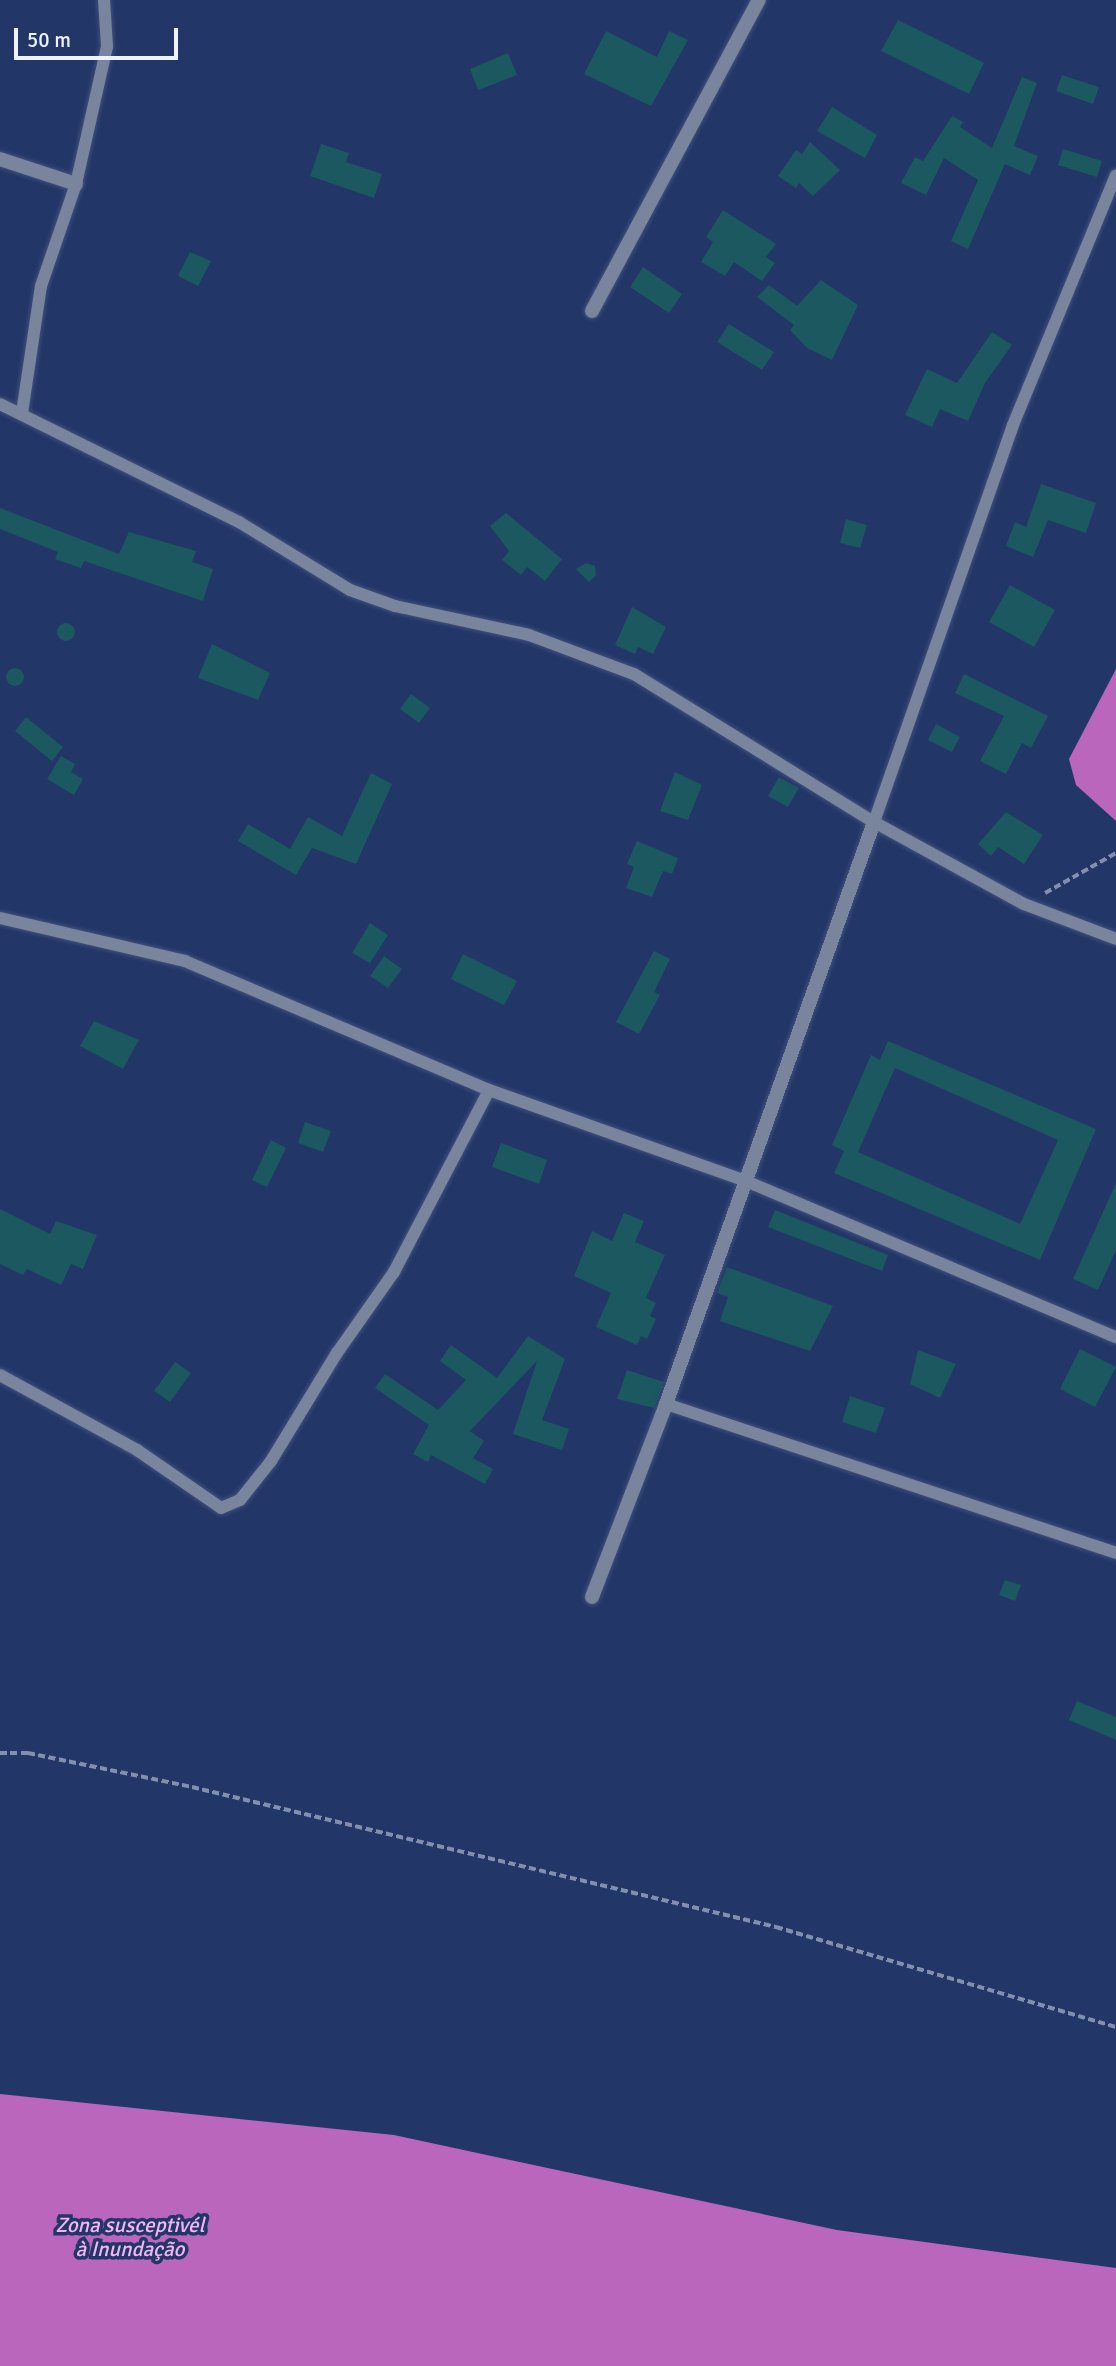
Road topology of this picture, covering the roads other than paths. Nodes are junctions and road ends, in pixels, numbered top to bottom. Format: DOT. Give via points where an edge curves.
graph roads {
  1 [pos="104,0"];
  2 [pos="759,0"];
  3 [pos="0,159"];
  4 [pos="1116,175"];
  5 [pos="76,184"];
  6 [pos="592,312"];
  7 [pos="0,404"];
  8 [pos="22,413"];
  9 [pos="874,822"];
  10 [pos="0,918"];
  11 [pos="1116,939"];
  12 [pos="489,1090"];
  13 [pos="746,1181"];
  14 [pos="1116,1336"];
  15 [pos="0,1375"];
  16 [pos="666,1404"];
  17 [pos="1116,1553"];
  18 [pos="592,1597"];
  1 -- 5 [label="lane" via="107,46"];
  2 -- 6 [label="street"];
  3 -- 5 [label="street"];
  4 -- 9 [label="lane" via="1013,425"];
  5 -- 8 [label="lane" via="41,286"];
  7 -- 8 [label="lane"];
  8 -- 9 [label="lane" via="239,522 351,590 395,606 529,635 634,674"];
  9 -- 11 [label="lane" via="1024,904"];
  9 -- 13 [label="street"];
  10 -- 12 [label="lane" via="185,961"];
  12 -- 13 [label="lane"];
  12 -- 15 [label="lane" via="394,1272 337,1353 271,1461 240,1500 221,1508 137,1450"];
  13 -- 14 [label="lane"];
  13 -- 16 [label="street"];
  16 -- 17 [label="lane"];
  16 -- 18 [label="street"];
}
